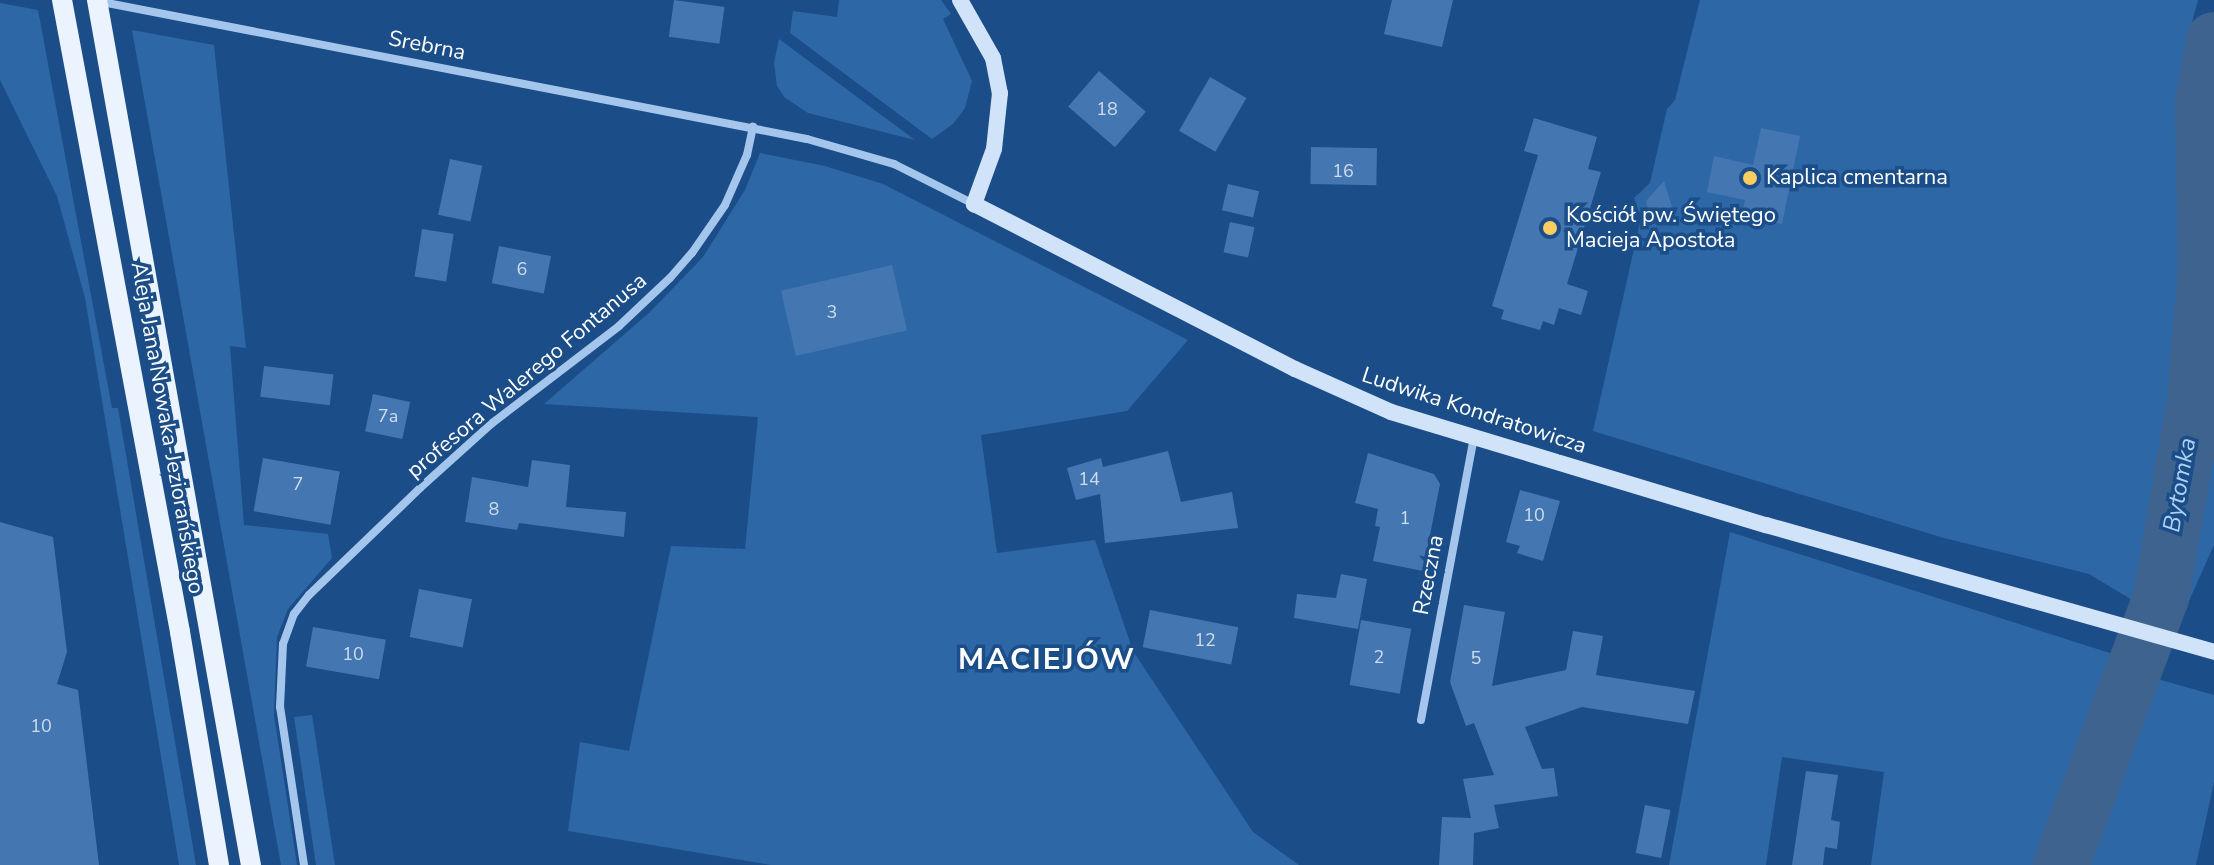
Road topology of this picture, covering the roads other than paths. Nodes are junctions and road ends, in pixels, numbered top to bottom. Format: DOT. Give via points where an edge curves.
graph roads {
  1 [pos="62,0"];
  2 [pos="96,0"];
  3 [pos="960,0"];
  4 [pos="753,127"];
  5 [pos="974,204"];
  6 [pos="1474,438"];
  7 [pos="2214,652"];
  8 [pos="1421,720"];
  9 [pos="219,865"];
  10 [pos="251,865"];
  11 [pos="304,865"];
  1 -- 9 [label="main road, Aleja Jana Nowaka-Jeziorańskiego"];
  2 -- 4 [label="street, Srebrna"];
  2 -- 10 [label="main road, Aleja Jana Nowaka-Jeziorańskiego"];
  3 -- 5 [label="street" via="998,70 1000,93 994,149"];
  4 -- 5 [label="street, Ludwika Kondratowicza" via="881,159"];
  4 -- 11 [label="street, profesora Walerego Fontanusa" via="725,205 670,278 619,326 491,424 294,614 283,644 280,707"];
  5 -- 6 [label="street, Ludwika Kondratowicza" via="1295,369 1391,412"];
  6 -- 7 [label="street, Ludwika Kondratowicza"];
  6 -- 8 [label="street, Rzeczna"];
}
